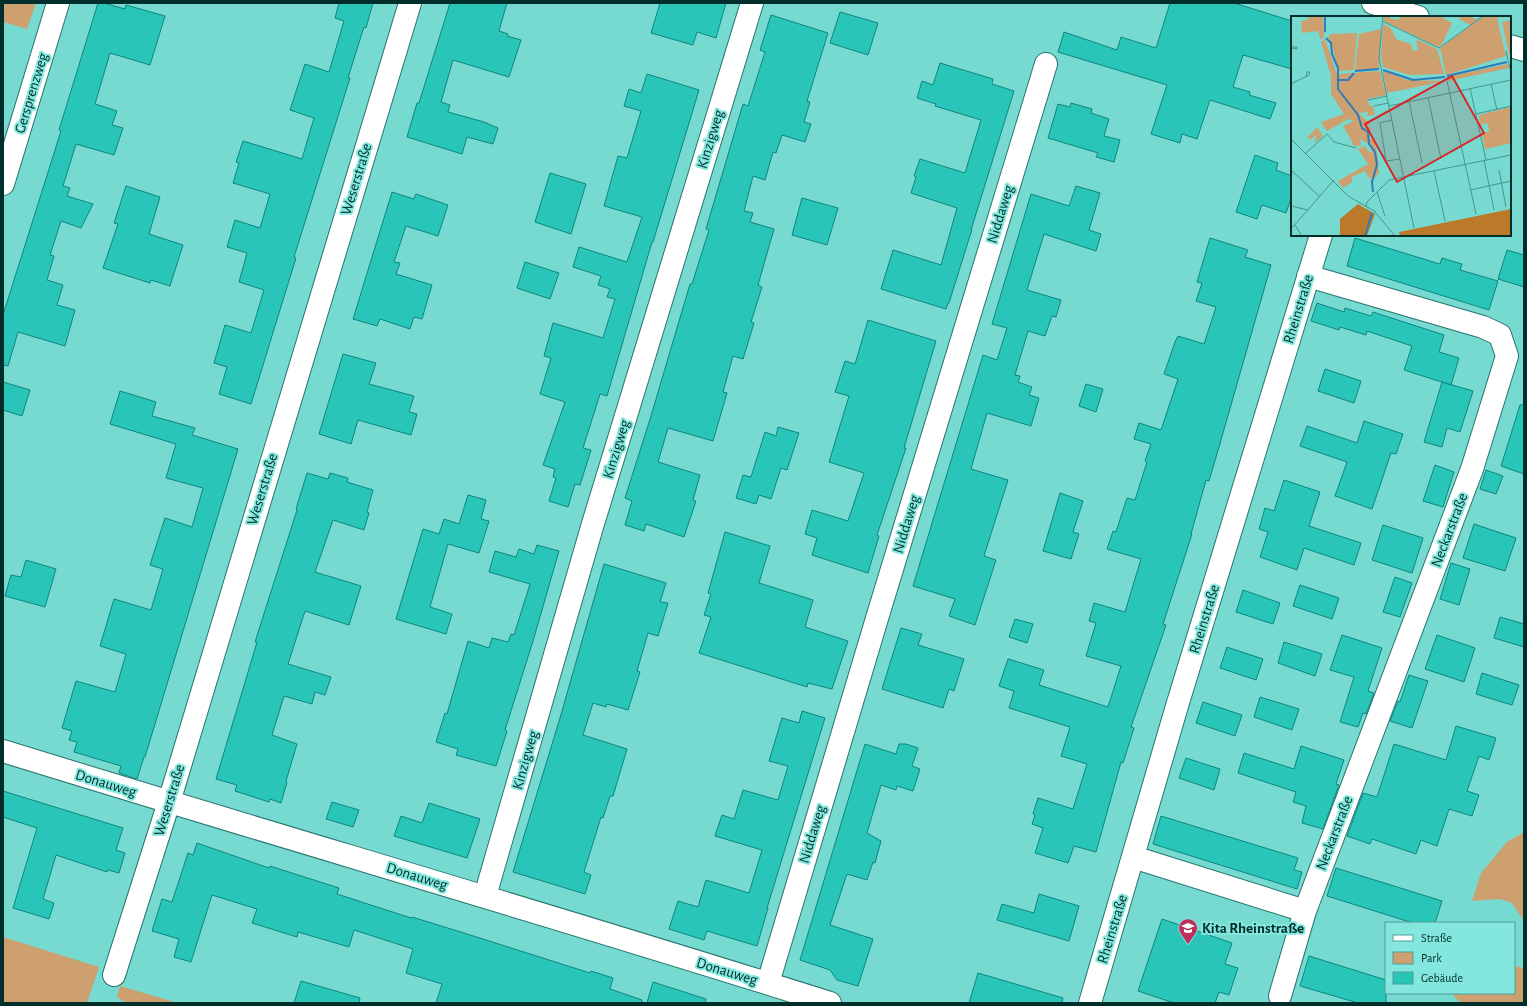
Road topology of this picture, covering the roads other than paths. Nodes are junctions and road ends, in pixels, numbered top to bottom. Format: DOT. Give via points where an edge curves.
graph roads {
  1 [pos="58,3"];
  2 [pos="410,3"];
  3 [pos="752,3"];
  4 [pos="1373,3"];
  5 [pos="1404,12"];
  6 [pos="1511,46"];
  7 [pos="1524,50"];
  8 [pos="1046,64"];
  9 [pos="3,184"];
  10 [pos="1321,236"];
  11 [pos="1308,276"];
  12 [pos="3,751"];
  13 [pos="169,802"];
  14 [pos="1133,857"];
  15 [pos="485,896"];
  16 [pos="1305,911"];
  17 [pos="114,975"];
  18 [pos="768,983"];
  19 [pos="1280,996"];
  20 [pos="830,1003"];
  21 [pos="1090,1003"];
  1 -- 9 [label="street, Gersprenzweg"];
  2 -- 13 [label="street, Weserstraße"];
  3 -- 15 [label="street, Kinzigweg" via="592,527"];
  4 -- 5 [label="street"];
  6 -- 7 [label="street"];
  8 -- 18 [label="street, Niddaweg"];
  10 -- 11 [label="street, Rheinstraße"];
  11 -- 14 [label="street, Rheinstraße"];
  11 -- 16 [label="street, Neckarstraße" via="1483,327 1500,335 1507,356 1472,469"];
  12 -- 13 [label="street, Donauweg"];
  13 -- 15 [label="street, Donauweg"];
  13 -- 17 [label="street, Weserstraße"];
  14 -- 16 [label="street"];
  14 -- 21 [label="street, Rheinstraße"];
  15 -- 18 [label="street, Donauweg"];
  16 -- 19 [label="street, Neckarstraße"];
  18 -- 20 [label="street, Donauweg"];
}
